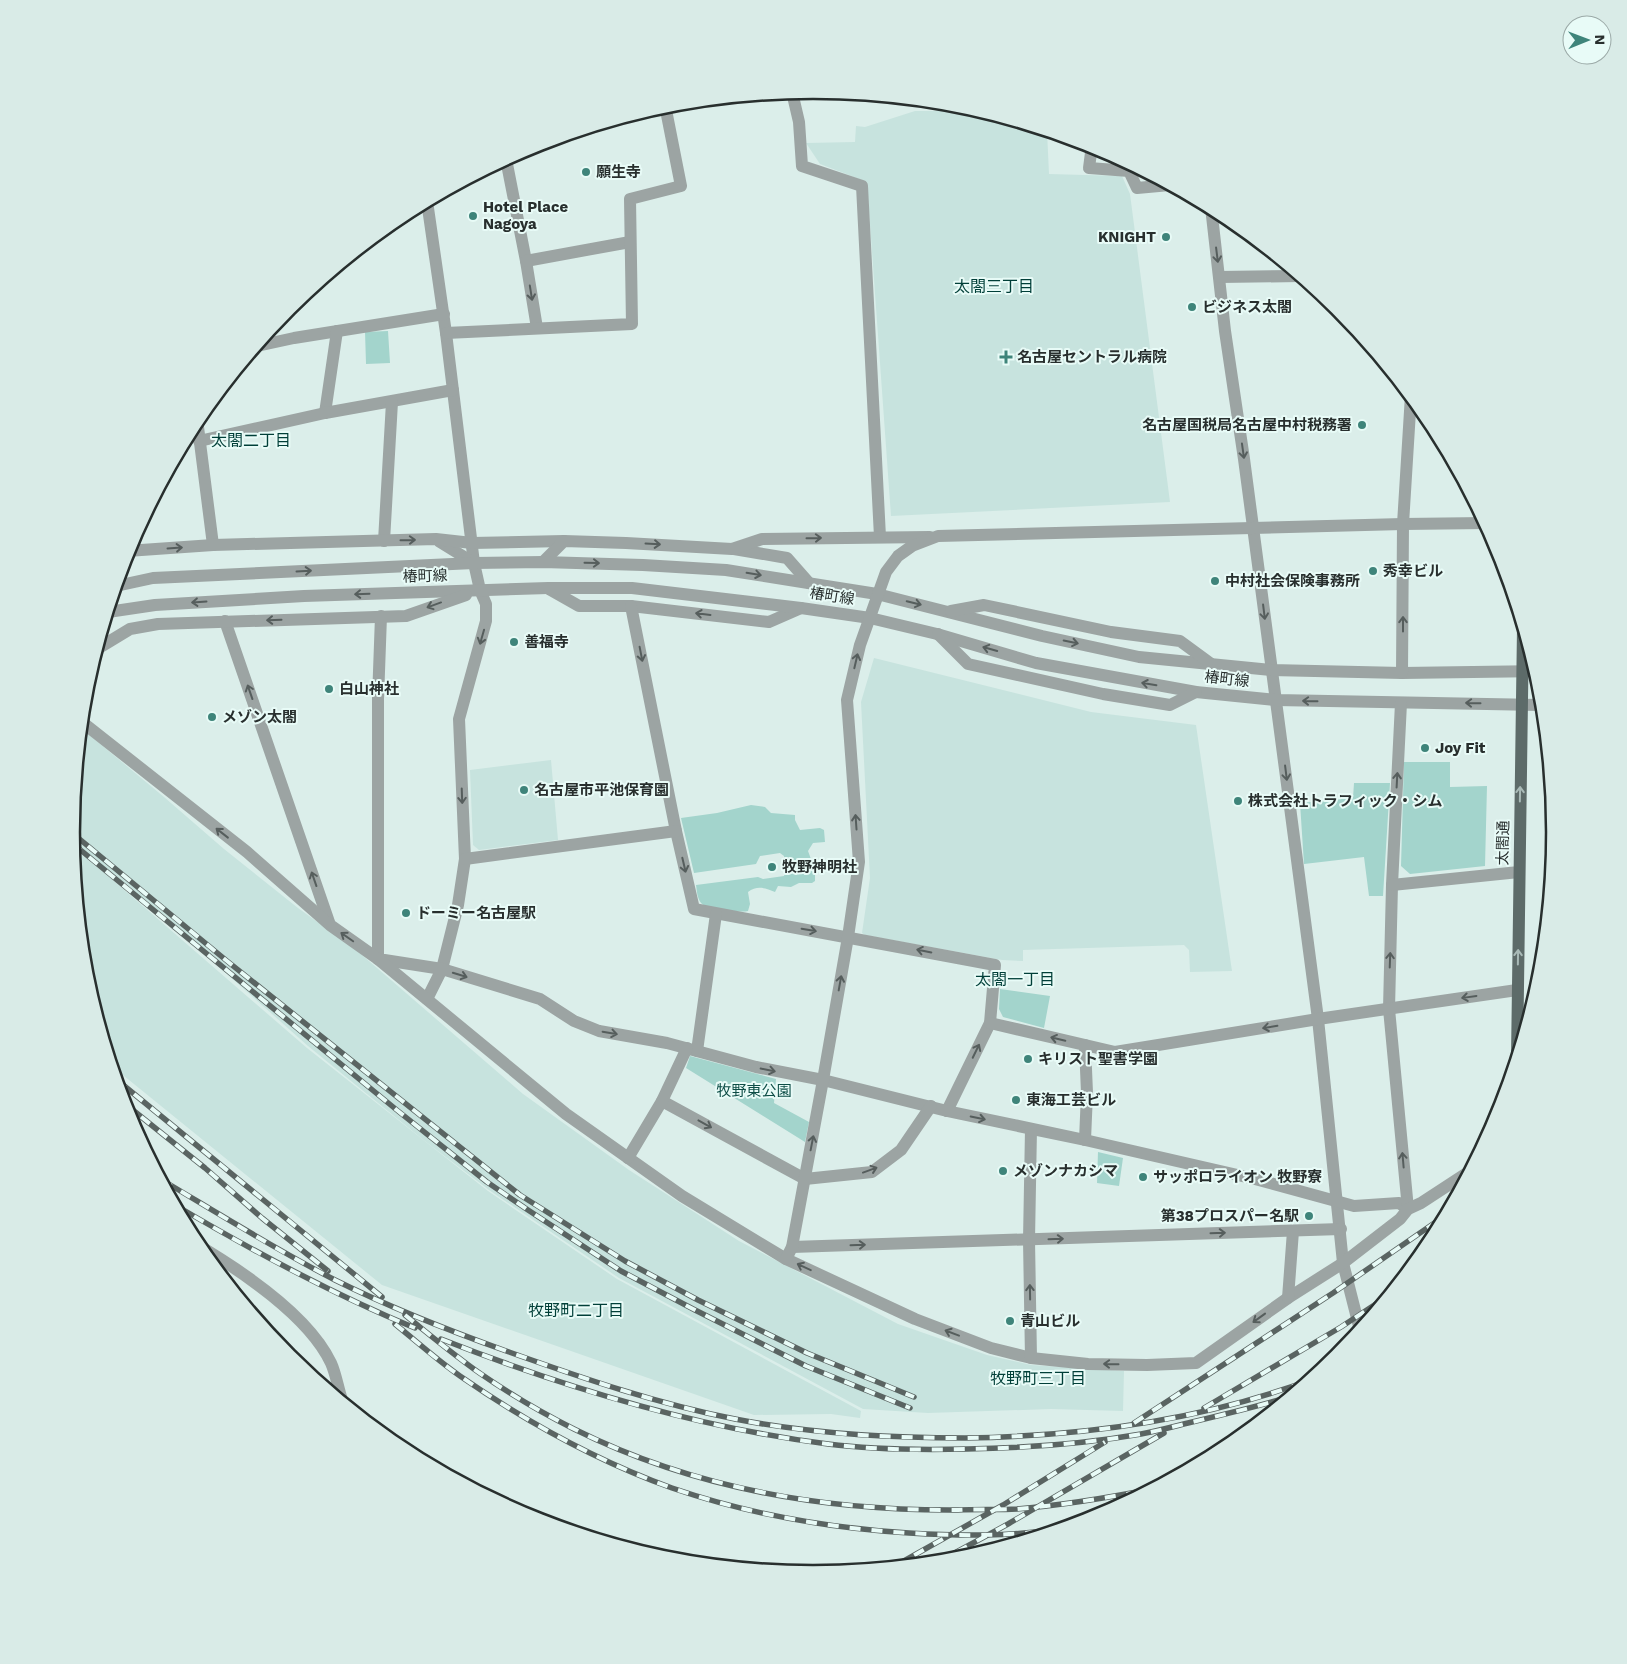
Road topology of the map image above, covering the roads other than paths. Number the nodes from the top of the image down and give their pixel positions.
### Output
1 (793, 99) edge
2 (667, 114) edge
3 (1091, 153) edge
4 (507, 166) edge
5 (1160, 186) edge
6 (428, 209) edge
7 (1212, 217) edge
8 (630, 242) junction
9 (526, 261) junction
10 (1291, 276) edge
11 (1220, 277) junction
12 (444, 314) junction
13 (537, 328) junction
14 (337, 331) junction
15 (446, 333) junction
16 (266, 344) edge
17 (453, 390) junction
18 (392, 402) junction
19 (1410, 406) edge
20 (325, 413) junction
21 (198, 433) edge
22 (199, 441) junction
23 (1478, 523) edge
24 (1403, 524) junction
25 (1253, 528) junction
26 (938, 536) junction
27 (880, 537) junction
28 (436, 540) junction
29 (384, 541) junction
30 (564, 542) junction
31 (472, 543) junction
32 (213, 545) junction
33 (732, 549) junction
34 (136, 550) edge
35 (543, 562) junction
36 (474, 563) junction
37 (809, 583) junction
38 (123, 584) edge
39 (548, 588) junction
40 (480, 590) junction
41 (877, 594) junction
42 (631, 606) junction
43 (801, 608) junction
44 (114, 611) edge
45 (946, 612) junction
46 (381, 616) junction
47 (870, 618) junction
48 (225, 622) junction
49 (937, 634) junction
50 (104, 645) edge
51 (1523, 647) edge
52 (1211, 664) junction
53 (1272, 670) junction
54 (1522, 671) junction
55 (1529, 671) edge
56 (1402, 673) junction
57 (1196, 692) junction
58 (1276, 700) junction
59 (1401, 702) junction
60 (1522, 704) junction
61 (1536, 704) edge
62 (88, 726) edge
63 (676, 832) junction
64 (465, 859) junction
65 (1519, 872) junction
66 (1392, 885) junction
67 (716, 914) junction
68 (330, 925) junction
69 (848, 937) junction
70 (378, 958) junction
71 (442, 969) junction
72 (1518, 990) junction
73 (427, 999) junction
74 (1389, 1009) junction
75 (1318, 1019) junction
76 (990, 1023) junction
77 (1517, 1037) edge
78 (1086, 1045) junction
79 (692, 1049) junction
80 (824, 1080) junction
81 (662, 1101) junction
82 (932, 1106) junction
83 (947, 1111) junction
84 (1031, 1129) junction
85 (1085, 1140) junction
86 (628, 1158) junction
87 (1460, 1178) edge
88 (805, 1179) junction
89 (1337, 1202) junction
90 (1408, 1209) junction
91 (1341, 1229) junction
92 (1294, 1231) junction
93 (1029, 1240) junction
94 (789, 1253) junction
95 (215, 1255) edge
96 (1343, 1263) junction
97 (1288, 1298) junction
98 (1358, 1323) edge
99 (1031, 1358) junction
100 (339, 1391) edge

1 - 27 street
2 - 8 street
3 - 5 street
4 - 9 street
6 - 12 street
7 -> 11 street
8 - 9 street
8 - 13 street
9 -> 13 street
10 - 11 street
11 -> 25 street
12 - 14 street
12 - 15 street
13 - 15 street
14 - 16 street
14 - 20 street
15 - 17 street
17 - 18 street
17 - 31 street
18 - 20 street
18 - 29 street
19 - 24 street
20 - 22 street
21 - 22 street
22 - 32 street
23 - 24 street
24 - 25 street
56 -> 24 street
25 - 26 street
25 -> 53 street
26 - 27 street
26 - 41 street
33 -> 27 street
29 -> 28 street
28 - 31 street
28 - 36 street
29 - 32 street
30 - 31 street
30 -> 33 street
30 - 35 street
31 - 36 street
34 -> 32 street
33 - 37 street
35 - 36 street, 椿町線
35 -> 37 street, 椿町線
38 -> 36 street, 椿町線
36 - 40 street
37 - 41 street, 椿町線
39 - 40 street, 椿町線
39 - 42 street
39 - 43 street, 椿町線
40 -> 44 street, 椿町線
40 -> 46 street
40 -> 64 street
41 -> 45 street, 椿町線
41 - 47 street
43 -> 42 street
42 -> 63 street
43 - 47 street, 椿町線
45 -> 52 street, 椿町線
45 - 52 street
46 -> 48 street
46 - 70 street
47 - 49 street, 椿町線
69 -> 47 street
48 - 50 street
68 -> 48 street
57 -> 49 street, 椿町線
49 - 57 street
51 - 54 main road, 太閤通
52 - 53 street, 椿町線
53 - 56 street, 椿町線
53 - 58 street
54 - 55 street, 椿町線
54 - 56 street, 椿町線
54 - 60 main road, 太閤通
57 - 58 street, 椿町線
59 -> 58 street, 椿町線
58 -> 75 street
60 -> 59 street, 椿町線
66 -> 59 street
60 - 61 street, 椿町線
65 -> 60 main road, 太閤通
68 -> 62 street
63 - 64 street
63 -> 67 street
64 - 71 street
65 - 66 street
72 -> 65 main road, 太閤通
74 -> 66 street
67 -> 69 street
67 - 79 street
70 -> 68 street
76 -> 69 street
80 -> 69 street
70 - 71 street
70 - 73 street
71 - 73 street
71 -> 79 street
72 -> 74 street
72 - 77 main road, 太閤通
73 - 86 street
74 - 75 street
90 -> 74 street
75 -> 78 street
75 - 89 street
78 -> 76 street
83 -> 76 street
78 - 85 street
79 -> 80 street
79 - 81 street
80 - 82 street
88 -> 80 street
81 - 86 street
81 -> 88 street
82 - 83 street
88 -> 82 street
83 -> 84 street
84 - 85 street
84 - 93 street
85 - 89 street
86 - 94 street
87 - 90 street
88 - 94 street
89 - 90 street
89 - 91 street
90 - 96 street
91 - 92 street
91 - 96 street
93 -> 92 street
92 - 97 street
94 -> 93 street
99 -> 93 street
99 -> 94 street
95 - 100 street
96 - 97 street
96 - 98 street
97 -> 99 street

